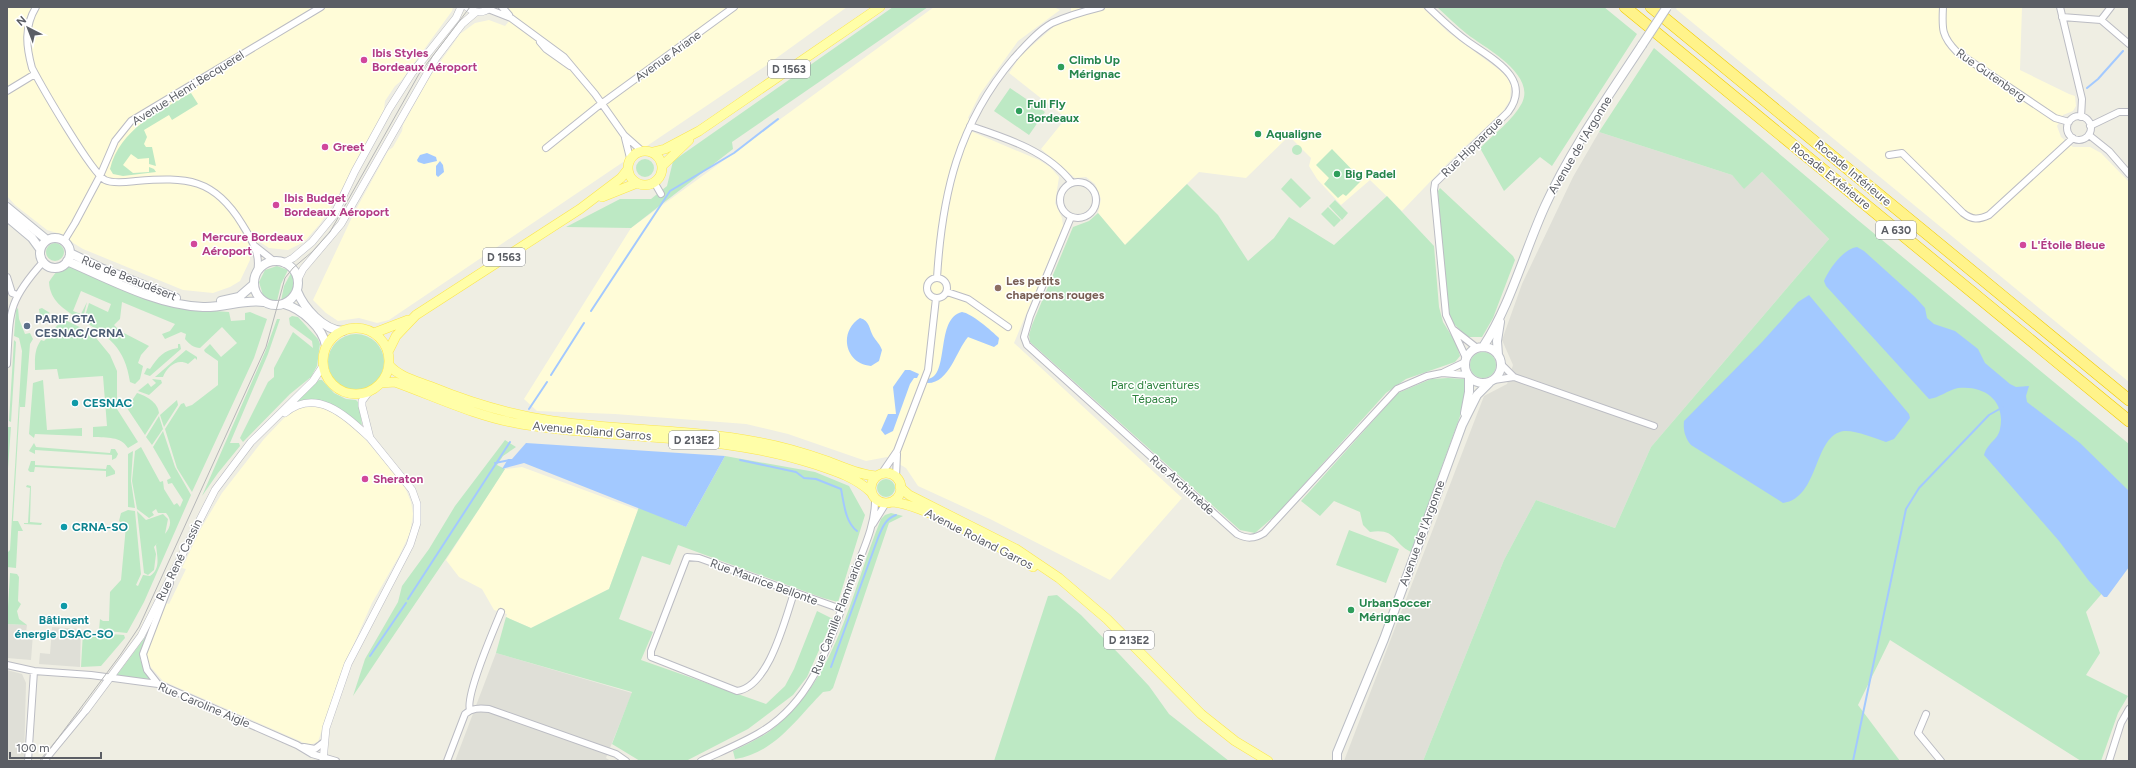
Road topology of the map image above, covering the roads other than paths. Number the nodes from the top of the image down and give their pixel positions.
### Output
1 (36, 7) edge
2 (321, 7) edge
3 (462, 7) edge
4 (467, 7) edge
5 (502, 7) edge
6 (734, 7) edge
7 (880, 7) edge
8 (1101, 7) edge
9 (1428, 7) edge
10 (1625, 7) edge
11 (1651, 7) edge
12 (1667, 7) edge
13 (1943, 7) edge
14 (2060, 7) edge
15 (2111, 7) edge
16 (490, 8) edge
17 (476, 12) junction
18 (2062, 17) junction
19 (511, 18) junction
20 (2102, 20) junction
21 (2129, 44) edge
22 (35, 74) junction
23 (7, 91) edge
24 (602, 104) junction
25 (2129, 112) edge
26 (2081, 117) junction
27 (2069, 122) junction
28 (970, 126) junction
29 (2090, 126) junction
30 (699, 131) junction
31 (624, 135) junction
32 (2089, 135) junction
33 (2073, 138) junction
34 (546, 148) dead end
35 (642, 151) junction
36 (653, 152) junction
37 (1889, 155) dead end
38 (630, 158) junction
39 (662, 166) junction
40 (628, 169) junction
41 (2129, 174) edge
42 (100, 176) junction
43 (654, 182) junction
44 (637, 183) junction
45 (1072, 183) junction
46 (661, 194) dead end
47 (7, 207) edge
48 (580, 209) junction
49 (7, 216) edge
50 (1071, 217) junction
51 (47, 240) junction
52 (64, 241) junction
53 (255, 246) junction
54 (40, 249) junction
55 (68, 257) junction
56 (43, 262) junction
57 (275, 262) junction
58 (284, 263) junction
59 (258, 272) junction
60 (7, 277) edge
61 (937, 278) junction
62 (298, 279) junction
63 (254, 284) junction
64 (297, 291) junction
65 (947, 292) junction
66 (17, 295) junction
67 (936, 298) junction
68 (264, 302) junction
69 (284, 304) junction
70 (416, 315) junction
71 (1501, 317) junction
72 (1008, 327) dead end
73 (1451, 328) junction
74 (343, 331) junction
75 (374, 333) junction
76 (326, 346) junction
77 (1480, 347) junction
78 (388, 352) junction
79 (1498, 355) junction
80 (1465, 360) junction
81 (7, 364) edge
82 (1502, 364) junction
83 (389, 365) junction
84 (323, 366) junction
85 (1442, 373) junction
86 (1468, 377) junction
87 (1514, 377) junction
88 (1492, 382) junction
89 (381, 383) junction
90 (368, 392) junction
91 (2129, 400) edge
92 (453, 403) junction
93 (513, 414) junction
94 (2129, 421) edge
95 (1462, 425) junction
96 (1654, 426) dead end
97 (370, 438) junction
98 (898, 451) junction
99 (235, 463) junction
100 (879, 475) junction
101 (896, 477) junction
102 (900, 487) junction
103 (873, 495) junction
104 (888, 502) junction
105 (870, 529) junction
106 (175, 569) junction
107 (1064, 584) junction
108 (794, 593) junction
109 (841, 609) junction
110 (501, 612) dead end
111 (7, 665) edge
112 (34, 671) junction
113 (111, 677) junction
114 (158, 684) junction
115 (1190, 700) junction
116 (2129, 709) edge
117 (86, 710) junction
118 (470, 710) junction
119 (1201, 714) junction
120 (1926, 714) dead end
121 (324, 742) junction
122 (299, 746) junction
123 (1337, 757) edge
124 (324, 759) edge
125 (28, 761) edge
126 (44, 761) edge
127 (50, 761) edge
128 (336, 761) edge
129 (447, 761) edge
130 (626, 761) edge
131 (702, 761) edge
132 (1259, 761) edge
133 (1268, 761) edge
134 (1276, 761) edge
135 (1329, 761) edge
136 (1941, 761) edge
137 (2109, 761) edge

1 - 22 street
2 - 42 street, Avenue Henri Becquerel
3 - 58 street
4 - 17 street
5 - 19 street
6 - 24 street, Avenue Ariane
7 - 30 main road, D 1563
8 - 28 street
9 - 73 street, Rue Hipparque
10 - 94 highway, Rocade Extérieure / A 630
11 - 91 highway, Rocade Intérieure / A 630
12 - 71 main road, Avenue de l'Argonne, bridge
13 - 27 street, Rue Gutenberg
14 - 18 street
15 - 20 street
16 - 17 street
16 - 19 street
17 - 62 street
18 - 20 street
18 - 26 street
19 - 24 street
20 - 21 street
22 - 23 street
22 - 42 street
24 - 31 street
24 - 34 street, Avenue Ariane
25 - 29 street
26 - 27 street
26 - 29 street
27 - 33 street
28 - 45 street
28 - 61 street
29 - 32 street
30 - 36 main road, D 1563
30 - 39 main road, D 1563
31 - 35 street
31 - 38 street
32 - 33 street
32 - 41 street
33 - 37 street
35 - 36 main road
35 - 38 main road
36 - 39 main road
38 - 40 main road
39 - 43 main road
40 - 44 main road
40 - 48 main road, D 1563
42 - 52 street, Avenue Henri Becquerel
42 - 53 street
43 - 44 main road
43 - 46 street
44 - 48 main road, D 1563
45 - 50 street
45 - 50 street
47 - 51 main road
48 - 70 main road, D 1563
49 - 54 main road
50 - 85 street, Rue Archimède
51 - 52 main road
51 - 54 main road
52 - 55 main road, Rue de Beaudésert
53 - 57 street
53 - 59 street
54 - 56 main road
55 - 56 main road, Rue de Beaudésert
55 - 63 main road, Rue de Beaudésert
55 - 68 main road, Rue de Beaudésert
56 - 66 street
57 - 58 main road
57 - 59 main road
58 - 62 main road
59 - 63 main road
60 - 66 street
61 - 65 street
61 - 67 street
62 - 64 main road
63 - 68 main road
64 - 69 main road
64 - 74 main road
65 - 67 street
65 - 72 street
66 - 81 street
67 - 98 street
68 - 69 main road
69 - 76 main road
70 - 75 main road, D 1563
70 - 78 main road, D 1563
71 - 77 main road, Avenue de l'Argonne
71 - 79 main road, Avenue de l'Argonne
73 - 77 street
73 - 80 street, Rue Hipparque
74 - 75 main road
74 - 76 main road
75 - 78 main road
76 - 84 main road
77 - 79 main road
77 - 80 main road
78 - 83 main road
79 - 82 main road
80 - 85 street, Rue Archimède
80 - 86 main road
82 - 87 street
82 - 88 main road
83 - 89 main road
83 - 93 main road, Avenue Roland Garros / D 213E2
84 - 90 main road
84 - 99 street, Rue René Cassin
85 - 86 street, Rue Archimède
86 - 88 main road
86 - 95 main road, Avenue de l'Argonne
87 - 88 street
87 - 96 street
88 - 95 main road, Avenue de l'Argonne
89 - 90 main road
89 - 92 main road, Avenue Roland Garros / D 213E2
90 - 97 street
92 - 93 street
92 - 103 main road, Avenue Roland Garros / D 213E2
93 - 100 main road, Avenue Roland Garros / D 213E2
95 - 123 main road, Avenue de l'Argonne
97 - 99 street
97 - 121 street
98 - 100 street
98 - 101 street
99 - 106 street, Rue René Cassin
100 - 101 main road
100 - 103 main road
101 - 102 main road
102 - 104 main road
102 - 107 main road, Avenue Roland Garros / D 213E2
103 - 104 main road
103 - 105 street, Rue Camille Flammarion
104 - 105 street, Rue Camille Flammarion
104 - 107 main road, Avenue Roland Garros / D 213E2
105 - 109 street, Rue Camille Flammarion
106 - 113 street, Rue René Cassin
106 - 114 street
107 - 115 main road, Avenue Roland Garros / D 213E2
108 - 108 street, Rue Maurice Bellonte
108 - 109 street, Rue Maurice Bellonte
109 - 131 street, Rue Camille Flammarion
110 - 118 street
111 - 112 street, Rue Caroline Aigle
112 - 113 street, Rue Caroline Aigle
112 - 125 street
113 - 114 street, Rue Caroline Aigle
113 - 117 street, Rue René Cassin
114 - 122 street, Rue Caroline Aigle
115 - 119 main road, Avenue Roland Garros / D 213E2
115 - 134 main road, Avenue Roland Garros / D 213E2
116 - 137 street
117 - 126 street, Rue René Cassin
117 - 127 street
118 - 129 street
118 - 130 street
119 - 132 main road
119 - 133 main road, Avenue Roland Garros / D 213E2
120 - 136 street
121 - 122 street
121 - 124 street
122 - 124 street, Rue Caroline Aigle
123 - 135 main road, Avenue de l'Argonne
124 - 128 street, Rue Caroline Aigle

